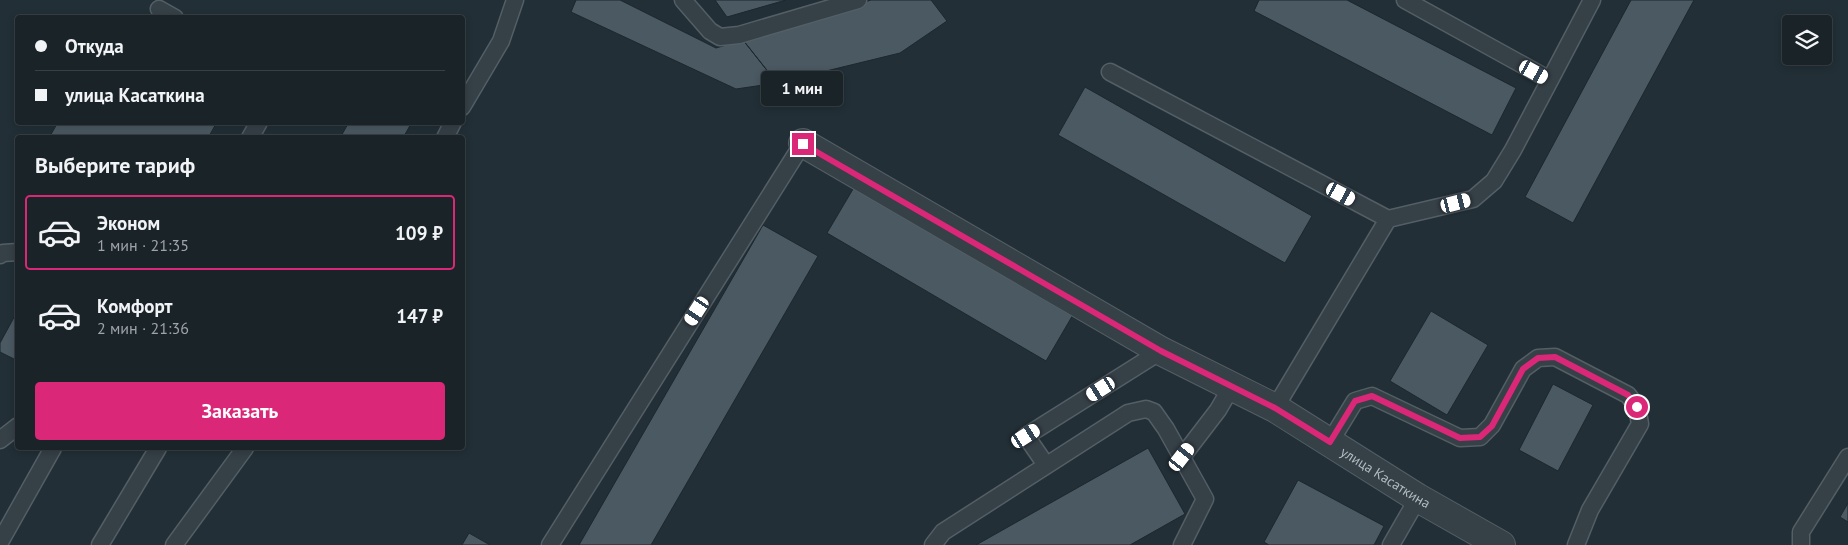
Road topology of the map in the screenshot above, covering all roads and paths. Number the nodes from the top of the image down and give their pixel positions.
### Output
1 (683, 0) edge
2 (858, 0) edge
3 (1405, 0) edge
4 (1592, 0) edge
5 (516, 1) edge
6 (159, 9) dead end
7 (170, 15) edge
8 (1110, 72) dead end
9 (1550, 80) junction
10 (465, 98) edge
11 (803, 144) joint
12 (1388, 219) junction
13 (15, 252) edge
14 (0, 255) edge
15 (1161, 351) junction
16 (1232, 386) junction
17 (1275, 408) junction
18 (15, 428) edge
19 (0, 440) edge
20 (1330, 442) junction
21 (52, 450) edge
22 (157, 450) edge
23 (244, 450) edge
24 (1182, 457) junction
25 (1848, 457) edge
26 (1046, 465) junction
27 (1418, 498) junction
28 (0, 542) edge
29 (100, 545) edge
30 (174, 545) edge
31 (550, 545) edge
32 (933, 545) edge
33 (1182, 545) edge
34 (1390, 545) edge
35 (1501, 545) edge
36 (1576, 545) edge
37 (1801, 545) edge

1 - 2 lane
3 - 9 lane
4 - 9 lane
5 - 10 lane
6 - 7 lane
8 - 12 lane
9 - 12 lane
11 - 15 street, улица Касаткина
11 - 31 lane
12 - 17 lane
13 - 14 lane
15 - 16 street, улица Касаткина
15 - 26 lane
16 - 17 street, улица Касаткина
16 - 24 lane
17 - 20 street, улица Касаткина
18 - 19 lane
20 - 27 street, улица Касаткина
20 - 36 lane
21 - 28 lane
22 - 29 lane
23 - 30 lane
24 - 26 lane
24 - 33 lane
25 - 37 lane
26 - 32 lane
27 - 34 lane
27 - 35 street, улица Касаткина

